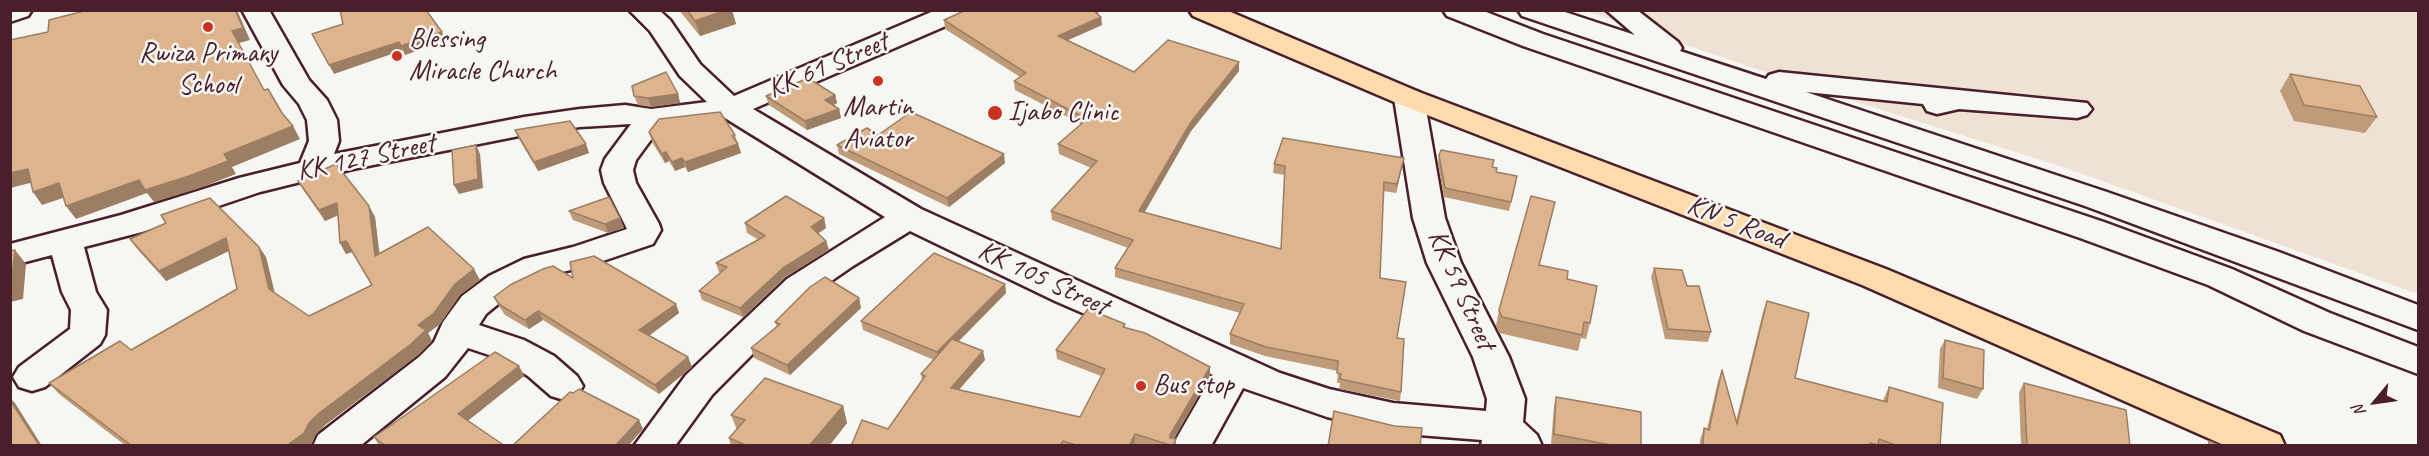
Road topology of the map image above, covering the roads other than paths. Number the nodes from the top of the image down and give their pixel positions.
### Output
1 (19, 10) edge
2 (255, 10) edge
3 (642, 10) edge
4 (960, 10) edge
5 (1202, 10) edge
6 (1456, 10) edge
7 (1586, 10) edge
8 (1619, 10) edge
9 (10, 14) edge
10 (1540, 23) edge
11 (1691, 65) junction
12 (1723, 76) junction
13 (1409, 98) junction
14 (1959, 100) junction
15 (730, 108) junction
16 (2077, 109) dead end
17 (1755, 116) junction
18 (651, 118) junction
19 (1900, 149) junction
20 (314, 167) junction
21 (909, 217) junction
22 (65, 240) junction
23 (10, 255) edge
24 (2418, 318) edge
25 (456, 331) junction
26 (2418, 362) edge
27 (1235, 369) junction
28 (32, 377) dead end
29 (564, 386) dead end
30 (1510, 439) edge
31 (332, 446) edge
32 (653, 446) edge
33 (1191, 446) edge
34 (2266, 446) edge

1 - 9 street
2 - 20 street
3 - 15 street, KK 105 Street
4 - 15 street, KK 61 Street
5 - 13 main road, KN 5 Road
6 - 10 street
7 - 10 street
8 - 11 street
10 - 11 street
10 - 17 street
11 - 12 street
11 - 17 street
12 - 14 street
12 - 19 street
13 - 30 street, KK 59 Street
13 - 34 main road, KN 5 Road
14 - 16 street
14 - 19 street
15 - 18 street, KK 127 Street
15 - 21 street, KK 105 Street
17 - 19 street
18 - 20 street, KK 127 Street
18 - 25 street
19 - 24 street
19 - 26 street
20 - 22 street, KK 127 Street
21 - 27 street, KK 105 Street
21 - 32 street
22 - 23 street, KK 127 Street
22 - 28 street
25 - 29 street
25 - 31 street
27 - 30 street, KK 105 Street
27 - 33 street

